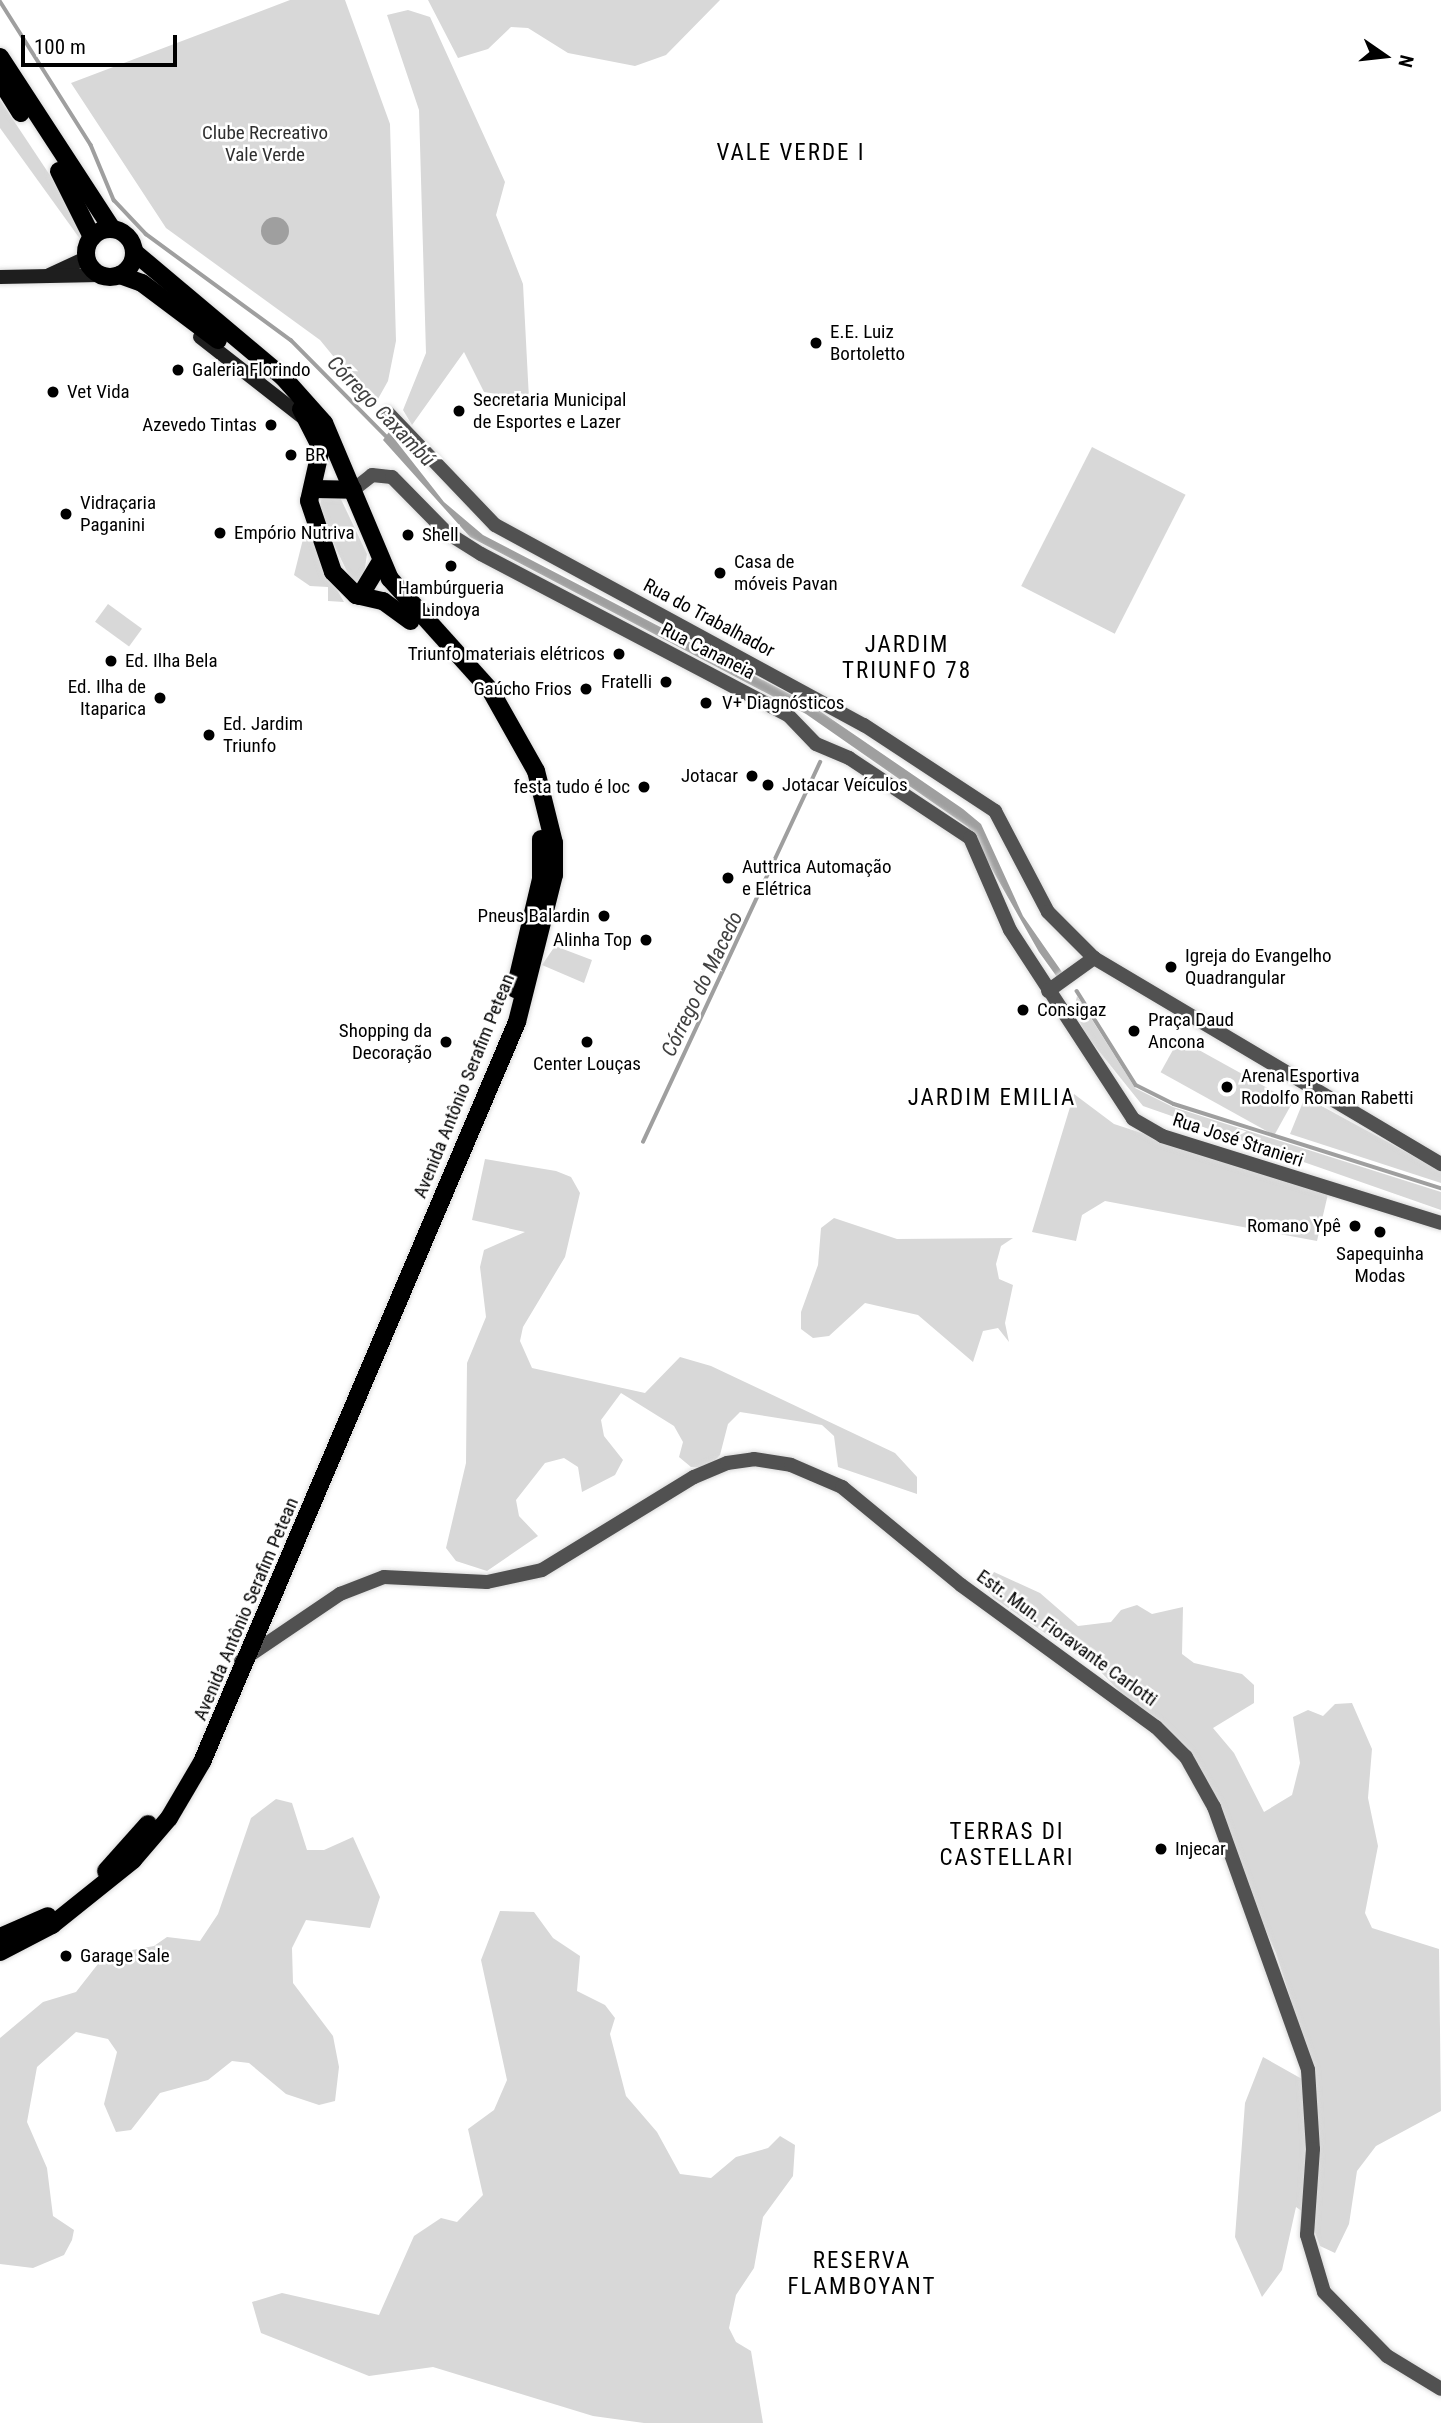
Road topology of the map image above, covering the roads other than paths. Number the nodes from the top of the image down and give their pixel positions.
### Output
1 (0, 57) edge
2 (0, 80) edge
3 (112, 229) junction
4 (92, 237) junction
5 (134, 252) junction
6 (86, 258) junction
7 (111, 276) junction
8 (0, 277) edge
9 (43, 277) junction
10 (388, 413) dead end
11 (314, 489) junction
12 (353, 490) junction
13 (380, 563) junction
14 (360, 596) junction
15 (1094, 958) junction
16 (1048, 991) junction
17 (1441, 1164) edge
18 (1441, 1223) edge
19 (261, 1630) junction
20 (284, 1636) junction
21 (243, 1660) junction
22 (0, 1937) edge
23 (0, 1952) edge
24 (1441, 2389) edge

1 - 3 main road
2 - 4 main road
3 - 4 main road
3 - 5 main road
4 - 6 main road
5 - 7 main road
5 - 12 main road, Avenida Antônio Serafim Petean
6 - 7 main road
6 - 9 main road
7 - 9 main road
7 - 11 main road
8 - 9 main road
10 - 15 street, Rua do Trabalhador
11 - 12 main road
11 - 14 main road
12 - 13 main road, Avenida Antônio Serafim Petean
12 - 16 street, Rua Cananeia
13 - 14 main road
13 - 19 main road, Avenida Antônio Serafim Petean
14 - 21 main road, Avenida Antônio Serafim Petean
15 - 16 street
15 - 17 street, Rua do Trabalhador
16 - 18 street, Rua José Stranieri
19 - 20 street
19 - 21 main road, Avenida Antônio Serafim Petean
20 - 21 street, Estr. Mun. Fioravante Carlotti
20 - 24 street, Estr. Mun. Fioravante Carlotti
21 - 22 main road, Avenida Antônio Serafim Petean
21 - 23 main road, Avenida Antônio Serafim Petean

